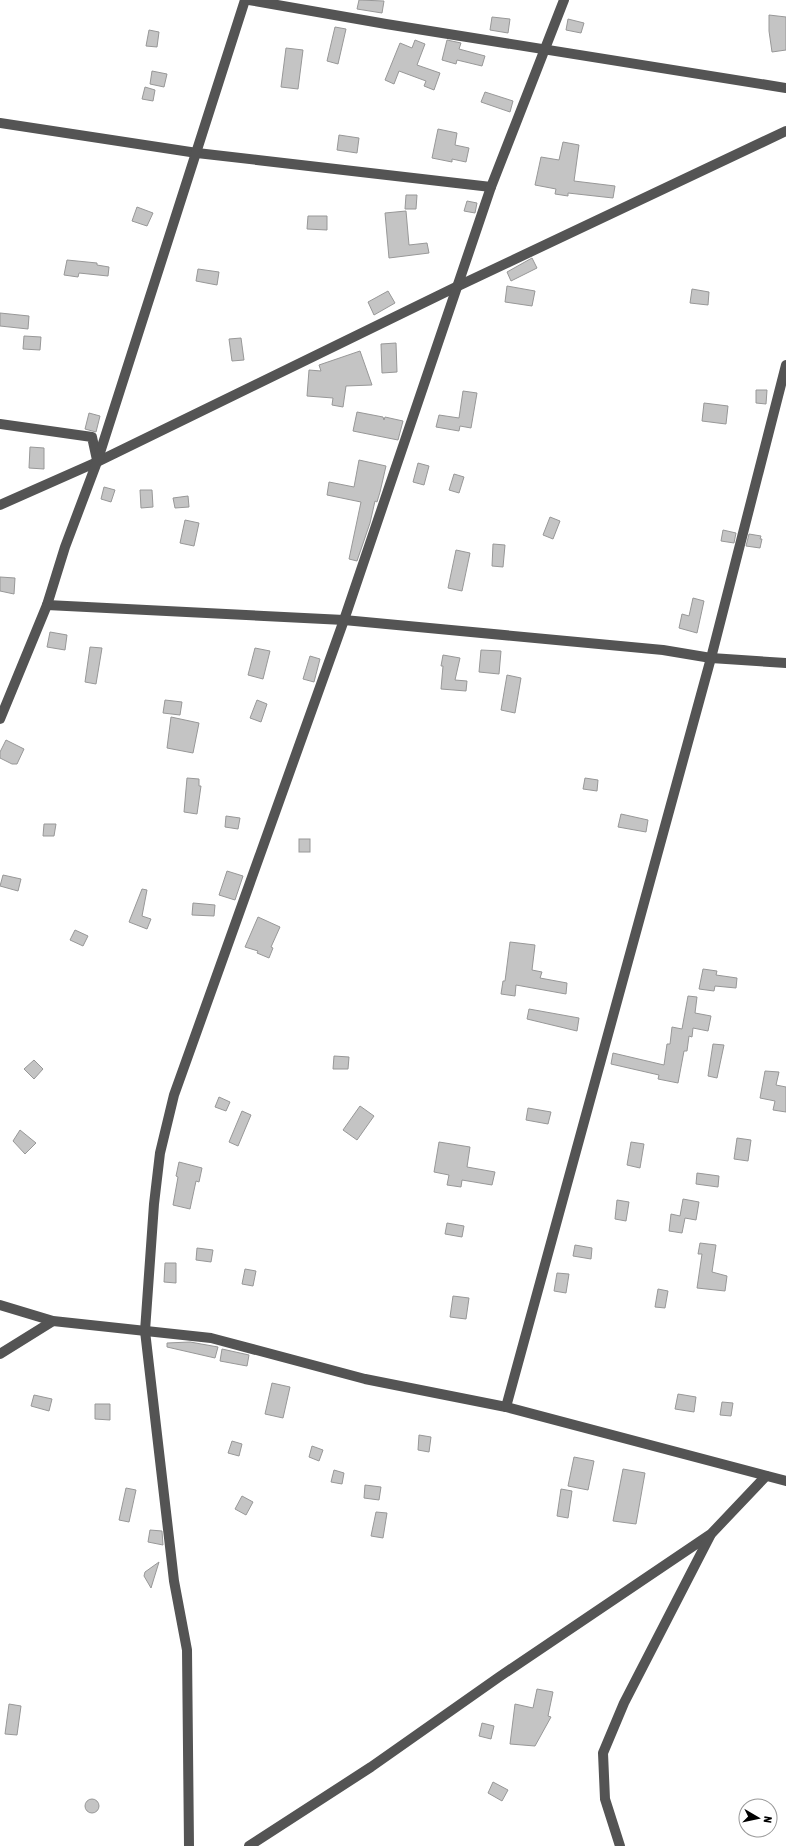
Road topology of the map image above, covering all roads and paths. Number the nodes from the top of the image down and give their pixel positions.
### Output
1 (245, 0) edge
2 (249, 0) edge
3 (564, 0) edge
4 (545, 50) junction
5 (786, 88) edge
6 (0, 123) edge
7 (786, 131) edge
8 (197, 153) junction
9 (491, 187) junction
10 (456, 288) junction
11 (786, 365) edge
12 (0, 424) edge
13 (97, 462) junction
14 (0, 505) edge
15 (47, 605) junction
16 (344, 620) junction
17 (711, 658) junction
18 (786, 663) edge
19 (0, 719) edge
20 (0, 1305) edge
21 (52, 1321) junction
22 (145, 1332) junction
23 (0, 1354) edge
24 (506, 1407) junction
25 (766, 1476) junction
26 (786, 1481) edge
27 (711, 1534) junction
28 (189, 1846) edge
29 (249, 1846) edge
30 (620, 1846) edge

1 - 8 street
2 - 4 street
3 - 4 street
4 - 5 street
4 - 9 street
6 - 8 street
7 - 10 street
8 - 9 street
8 - 13 street
9 - 10 street
10 - 13 street
10 - 16 street
11 - 17 street
12 - 13 street
13 - 14 street
13 - 15 street
15 - 16 street
15 - 19 street
16 - 17 street
16 - 22 street
17 - 18 street
17 - 24 street
20 - 21 street
21 - 22 street
21 - 23 street
22 - 24 street
22 - 28 street
24 - 25 street
25 - 26 street
25 - 27 street
27 - 29 street
27 - 30 street

